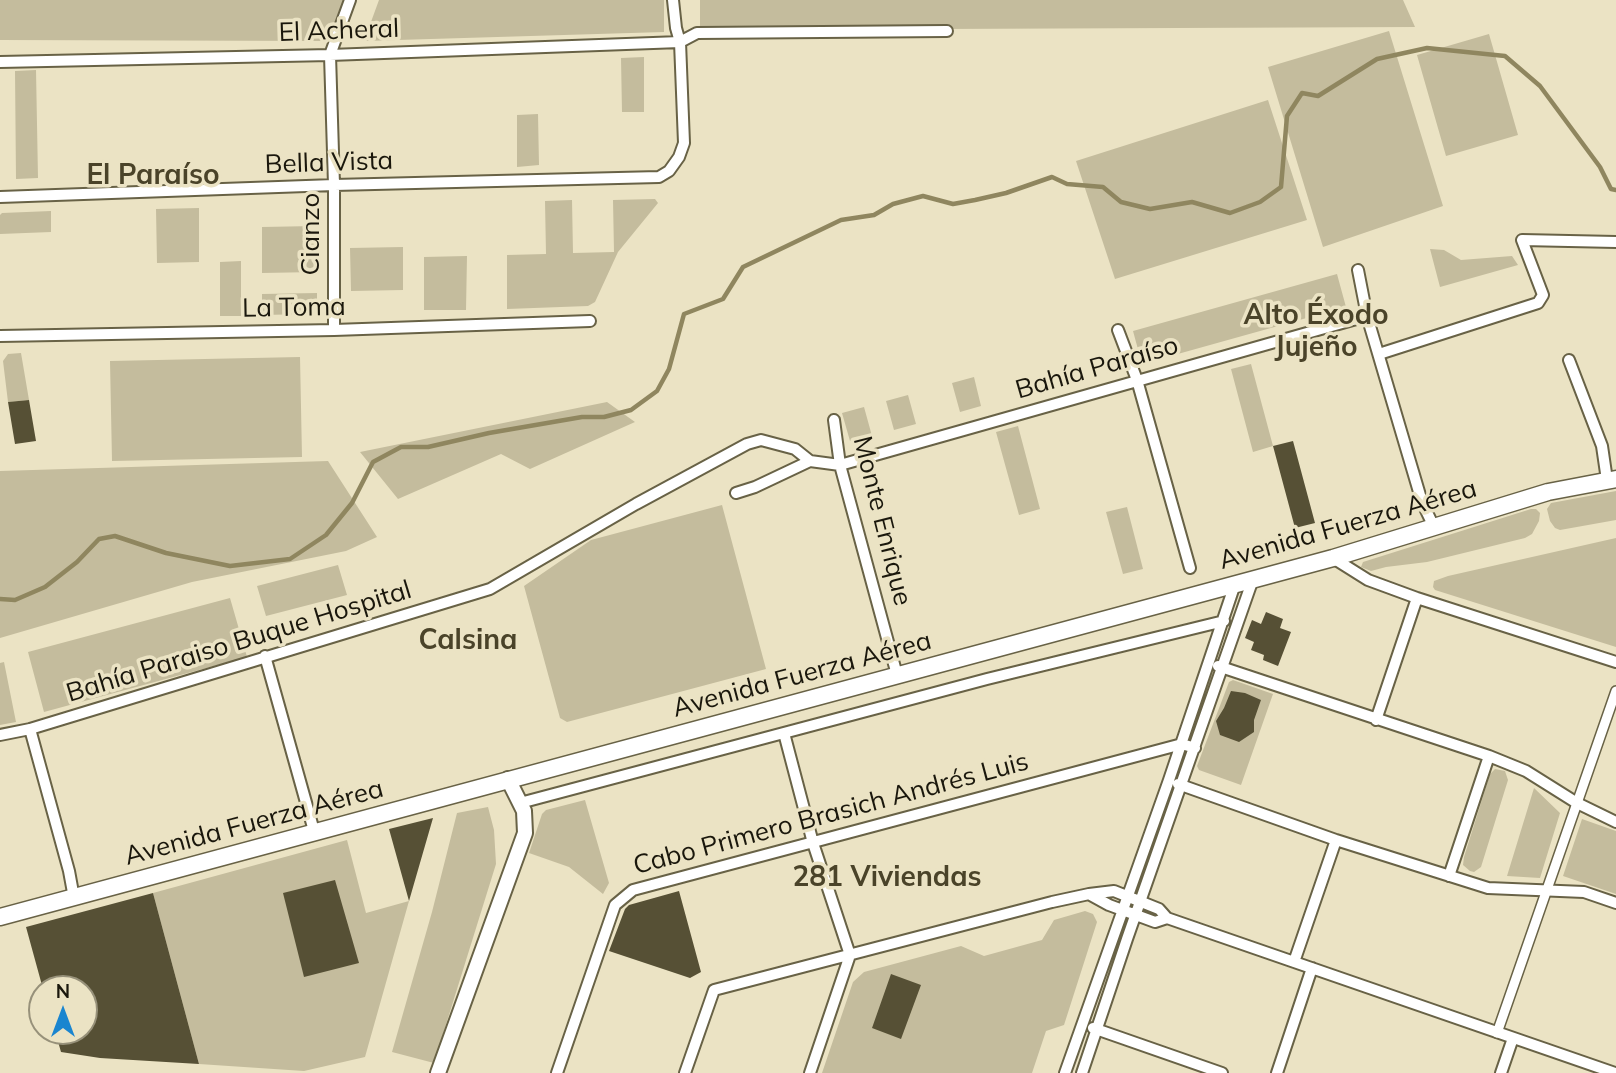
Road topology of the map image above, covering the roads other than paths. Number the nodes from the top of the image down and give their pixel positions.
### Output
1 (350, 0) edge
2 (673, 0) edge
3 (947, 31) dead end
4 (680, 42) junction
5 (330, 55) junction
6 (0, 62) edge
7 (334, 185) junction
8 (0, 197) edge
9 (1616, 242) edge
10 (1358, 270) dead end
11 (1367, 316) junction
12 (590, 321) dead end
13 (334, 330) junction
14 (1118, 330) dead end
15 (0, 336) edge
16 (1379, 354) junction
17 (1569, 360) dead end
18 (1137, 380) junction
19 (834, 420) dead end
20 (810, 461) junction
21 (840, 466) junction
22 (1611, 480) edge
23 (736, 493) dead end
24 (1434, 527) junction
25 (1333, 558) junction
26 (1190, 568) dead end
27 (1253, 579) junction
28 (1235, 584) junction
29 (1417, 598) junction
30 (1224, 621) junction
31 (265, 656) junction
32 (1616, 662) edge
33 (1209, 663) junction
34 (1223, 668) junction
35 (897, 675) junction
36 (1616, 691) edge
37 (1376, 720) junction
38 (30, 729) junction
39 (785, 733) junction
40 (0, 735) edge
41 (1182, 744) junction
42 (1195, 748) junction
43 (1489, 756) junction
44 (508, 779) junction
45 (1169, 780) junction
46 (1182, 785) junction
47 (520, 803) junction
48 (1577, 803) junction
49 (1616, 822) edge
50 (314, 831) junction
51 (1336, 840) junction
52 (813, 844) junction
53 (1449, 876) junction
54 (1545, 892) junction
55 (1089, 894) junction
56 (1127, 897) junction
57 (74, 898) junction
58 (1140, 902) junction
59 (1616, 903) edge
60 (1122, 910) junction
61 (1136, 915) junction
62 (0, 917) edge
63 (1167, 918) junction
64 (850, 956) junction
65 (1294, 962) junction
66 (1312, 968) junction
67 (1082, 1024) junction
68 (1097, 1029) junction
69 (1497, 1033) junction
70 (1513, 1038) junction
71 (438, 1073) edge
72 (557, 1073) edge
73 (685, 1073) edge
74 (810, 1073) edge
75 (1065, 1073) edge
76 (1082, 1073) edge
77 (1222, 1073) edge
78 (1277, 1073) edge
79 (1501, 1073) edge
80 (1615, 1073) edge

1 - 5 street
2 - 4 street
3 - 4 street, El Acheral
4 - 5 street, El Acheral
4 - 7 street, Bella Vista
5 - 6 street, El Acheral
5 - 7 street, Cianzo
7 - 8 street, Bella Vista
7 - 13 street, Cianzo
9 - 16 street
10 - 11 street
11 - 16 street
11 - 18 street, Bahía Paraíso
12 - 13 street, La Toma
13 - 15 street, La Toma
14 - 18 street
16 - 24 street
17 - 22 street
18 - 21 street, Bahía Paraíso
18 - 26 street
19 - 21 street, Monte Enrique
20 - 21 street, Bahía Paraiso Buque Hospital
20 - 23 street
20 - 31 street, Bahía Paraiso Buque Hospital
21 - 35 street, Monte Enrique
22 - 24 main road, Avenida Fuerza Aérea
24 - 25 main road, Avenida Fuerza Aérea
25 - 27 main road, Avenida Fuerza Aérea
25 - 29 street
27 - 28 main road, Avenida Fuerza Aérea
27 - 34 street
28 - 30 street
28 - 35 main road, Avenida Fuerza Aérea
29 - 32 street
29 - 37 street
30 - 33 street
30 - 39 street
31 - 38 street, Bahía Paraiso Buque Hospital
31 - 50 street
33 - 34 street
33 - 41 street
34 - 37 street
34 - 42 street
35 - 44 main road, Avenida Fuerza Aérea
36 - 48 street
37 - 43 street
38 - 40 street, Bahía Paraiso Buque Hospital
38 - 57 street
39 - 47 street
39 - 52 street
41 - 42 street
41 - 45 street
41 - 52 street, Cabo Primero Brasich Andrés Luis
42 - 46 street
43 - 48 street
43 - 53 street
44 - 47 street
44 - 50 main road, Avenida Fuerza Aérea
45 - 46 street
45 - 56 street
46 - 51 street
46 - 58 street
47 - 71 street
48 - 49 street
48 - 54 street
50 - 57 main road, Avenida Fuerza Aérea
51 - 53 street
51 - 65 street
52 - 64 street
52 - 72 street, Cabo Primero Brasich Andrés Luis
53 - 54 street
54 - 59 street
54 - 69 street
55 - 56 street
55 - 60 street
55 - 64 street
56 - 58 street
56 - 60 street
57 - 62 main road, Avenida Fuerza Aérea
58 - 61 street
58 - 63 street
60 - 61 street
60 - 67 street
61 - 63 street
61 - 68 street
63 - 65 street
64 - 73 street
64 - 74 street
65 - 66 street
66 - 69 street
66 - 78 street
67 - 68 street
67 - 75 street
68 - 76 street
68 - 77 street
69 - 70 street
70 - 79 street
70 - 80 street

